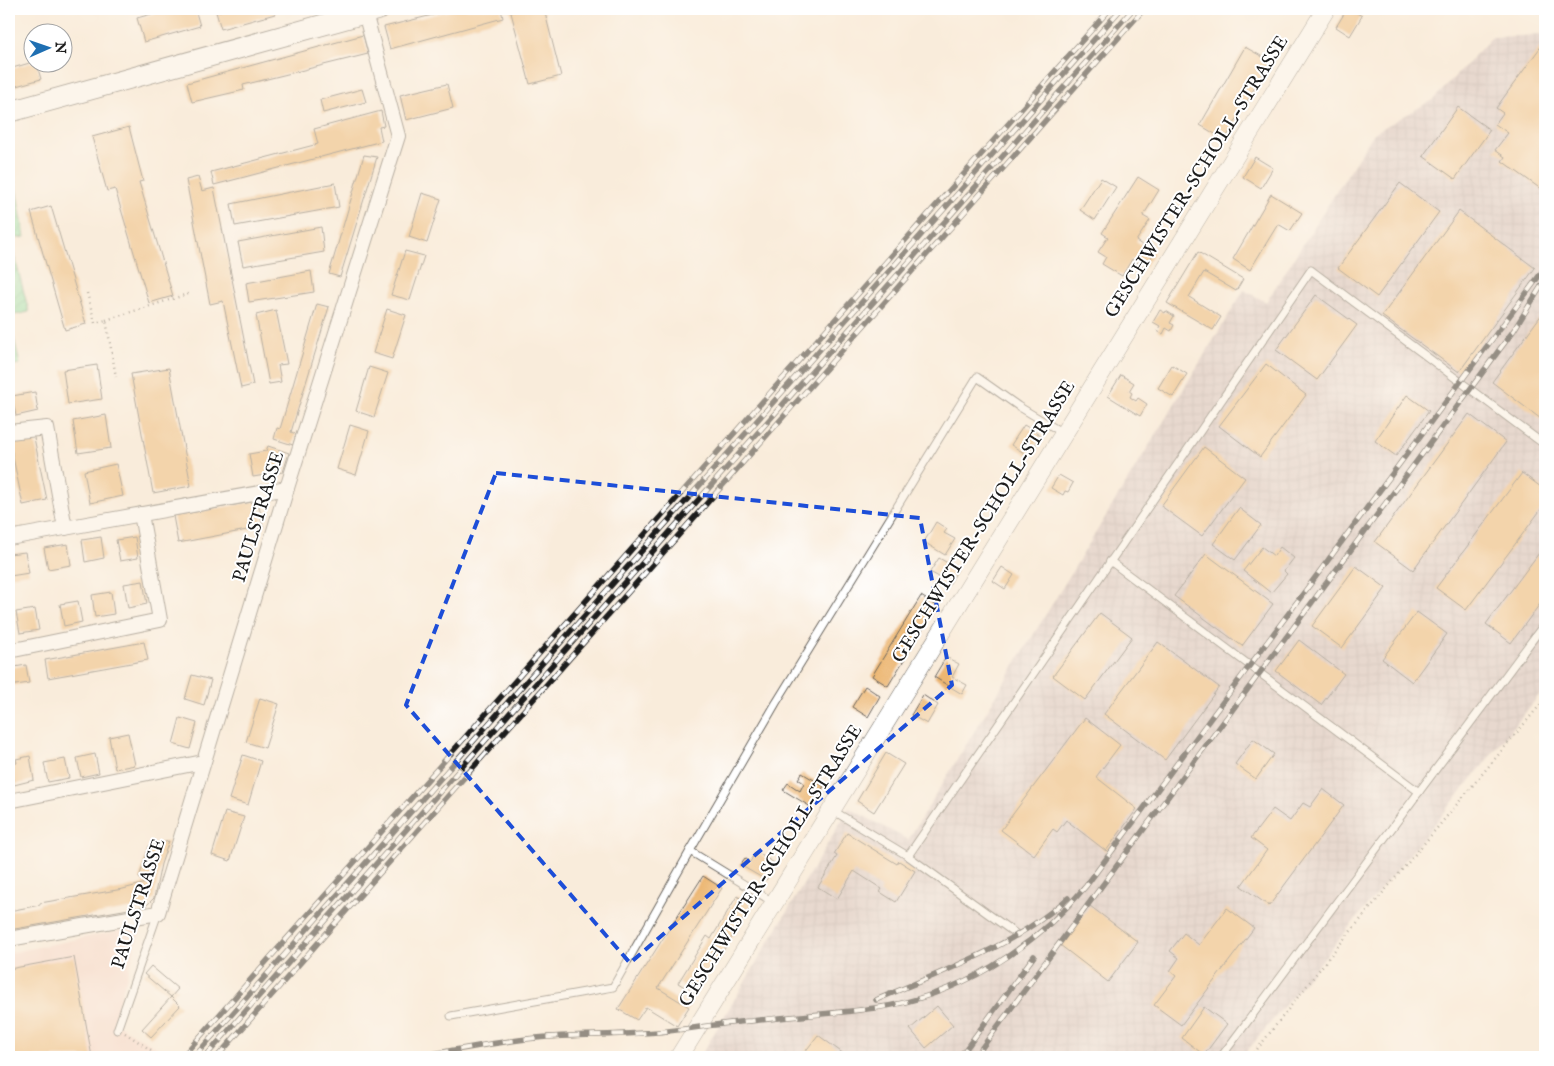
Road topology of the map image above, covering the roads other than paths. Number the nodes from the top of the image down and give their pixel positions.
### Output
1 (1326, 9) edge
2 (372, 11) edge
3 (9, 112) edge
4 (9, 432) edge
5 (1064, 434) junction
6 (1545, 445) edge
7 (287, 488) junction
8 (141, 514) junction
9 (65, 528) junction
10 (9, 538) edge
11 (1110, 561) junction
12 (1545, 623) edge
13 (9, 651) edge
14 (203, 762) junction
15 (1419, 792) junction
16 (9, 801) edge
17 (831, 810) junction
18 (690, 850) junction
19 (908, 856) junction
20 (774, 902) junction
21 (158, 913) junction
22 (1016, 934) dead end
23 (9, 939) edge
24 (451, 1016) dead end
25 (118, 1030) road end
26 (678, 1057) edge
27 (1221, 1057) edge

1 - 5 street, GESCHWISTER-SCHOLL-STRASSE
2 - 3 main road
2 - 7 street, PAULSTRASSE
4 - 9 street
5 - 17 street, GESCHWISTER-SCHOLL-STRASSE
5 - 18 lane
6 - 11 lane
7 - 8 street
7 - 14 street, PAULSTRASSE
8 - 9 street
8 - 13 street
9 - 10 street
11 - 15 lane
11 - 19 lane
12 - 15 lane
14 - 16 street
14 - 21 street, PAULSTRASSE
15 - 27 lane
17 - 19 lane
17 - 20 street, GESCHWISTER-SCHOLL-STRASSE
18 - 20 lane
18 - 24 lane
19 - 22 lane
20 - 26 street, GESCHWISTER-SCHOLL-STRASSE
21 - 23 street
21 - 25 lane, PAULSTRASSE

